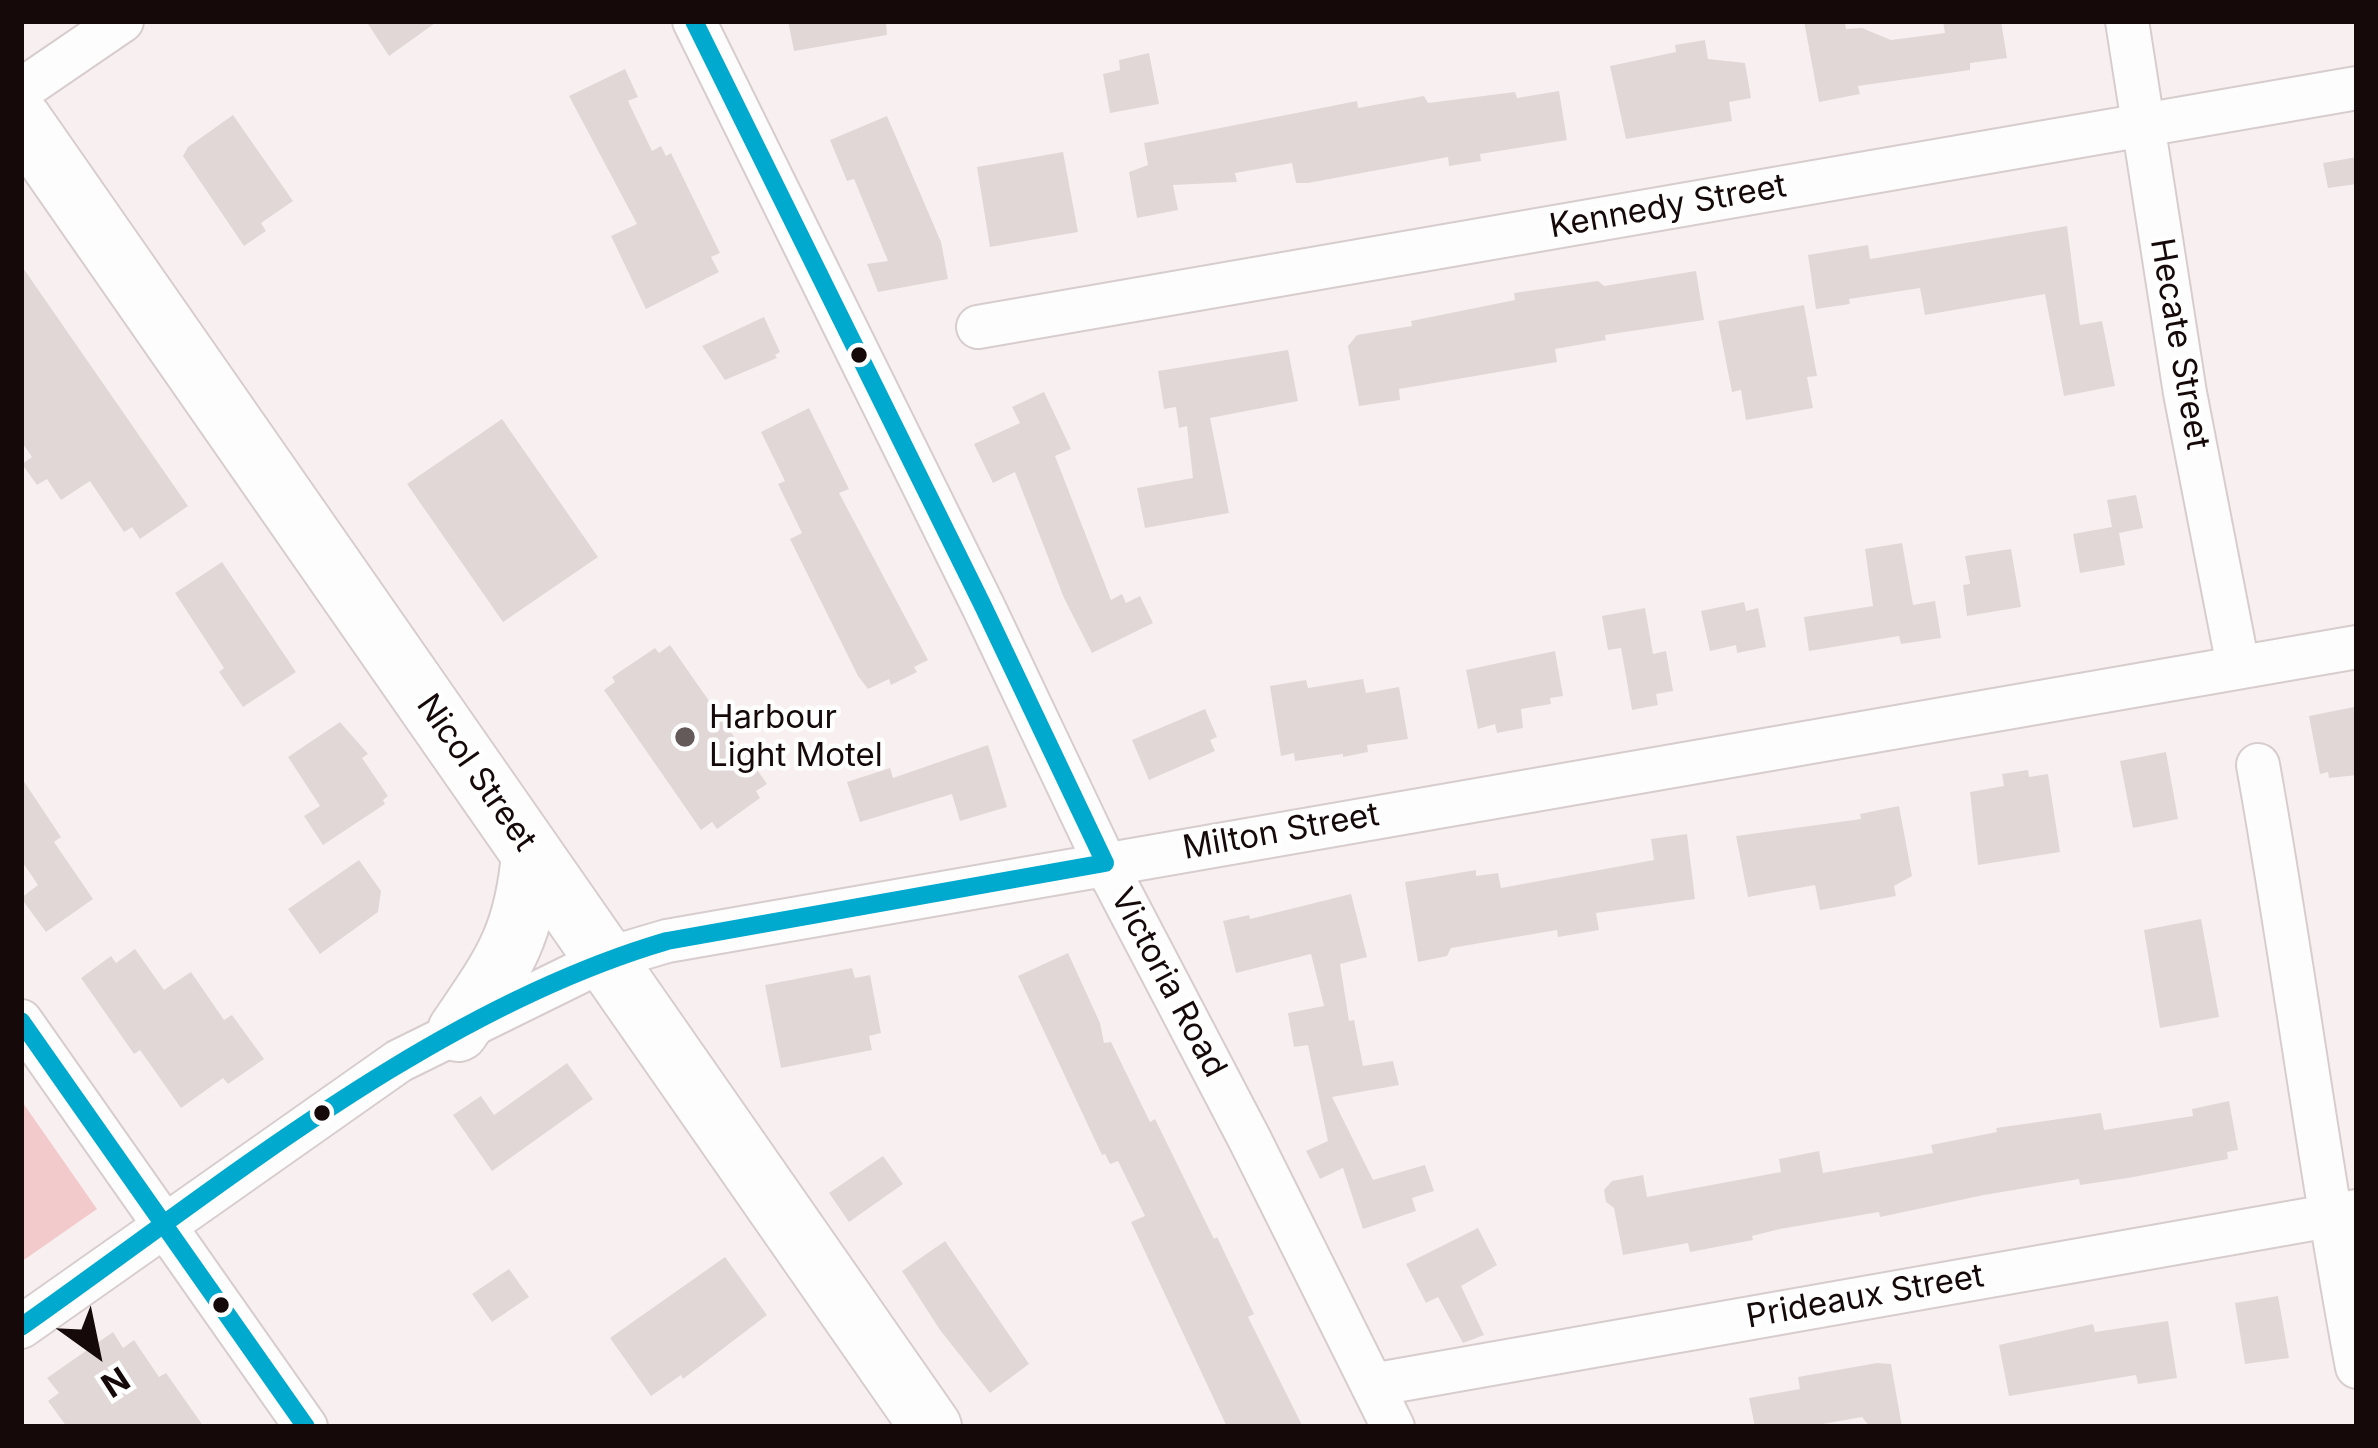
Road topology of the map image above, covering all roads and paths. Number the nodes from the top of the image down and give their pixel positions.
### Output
1 (122, 21) edge
2 (694, 21) edge
3 (2128, 21) edge
4 (2357, 88) edge
5 (21, 90) edge
6 (21, 120) edge
7 (2144, 125) junction
8 (978, 327) dead end
9 (2357, 646) edge
10 (2238, 666) junction
11 (2258, 765) dead end
12 (532, 854) junction
13 (1105, 863) junction
14 (606, 959) junction
15 (21, 1021) edge
16 (458, 1031) junction
17 (2343, 1213) edge
18 (164, 1226) junction
19 (21, 1327) edge
20 (2357, 1367) edge
21 (1372, 1384) junction
22 (306, 1427) edge
23 (932, 1427) edge
24 (1393, 1427) edge

1 - 5 street
2 - 13 street, Victoria Road
3 - 7 street, Hecate Street
4 - 7 street, Kennedy Street
6 - 12 highway, Nicol Street
7 - 8 street, Kennedy Street
7 - 10 street, Hecate Street
9 - 10 street, Milton Street
10 - 13 street, Milton Street
11 - 17 street
12 - 14 highway, Nicol Street
12 - 16 highway
13 - 14 street, Milton Street
13 - 21 street, Victoria Road
14 - 16 street, Milton Street
14 - 23 highway, Nicol Street
15 - 18 street
16 - 18 street, Milton Street
17 - 20 street
17 - 21 street, Prideaux Street
18 - 19 street, Milton Street
18 - 22 street
21 - 24 street, Victoria Road

